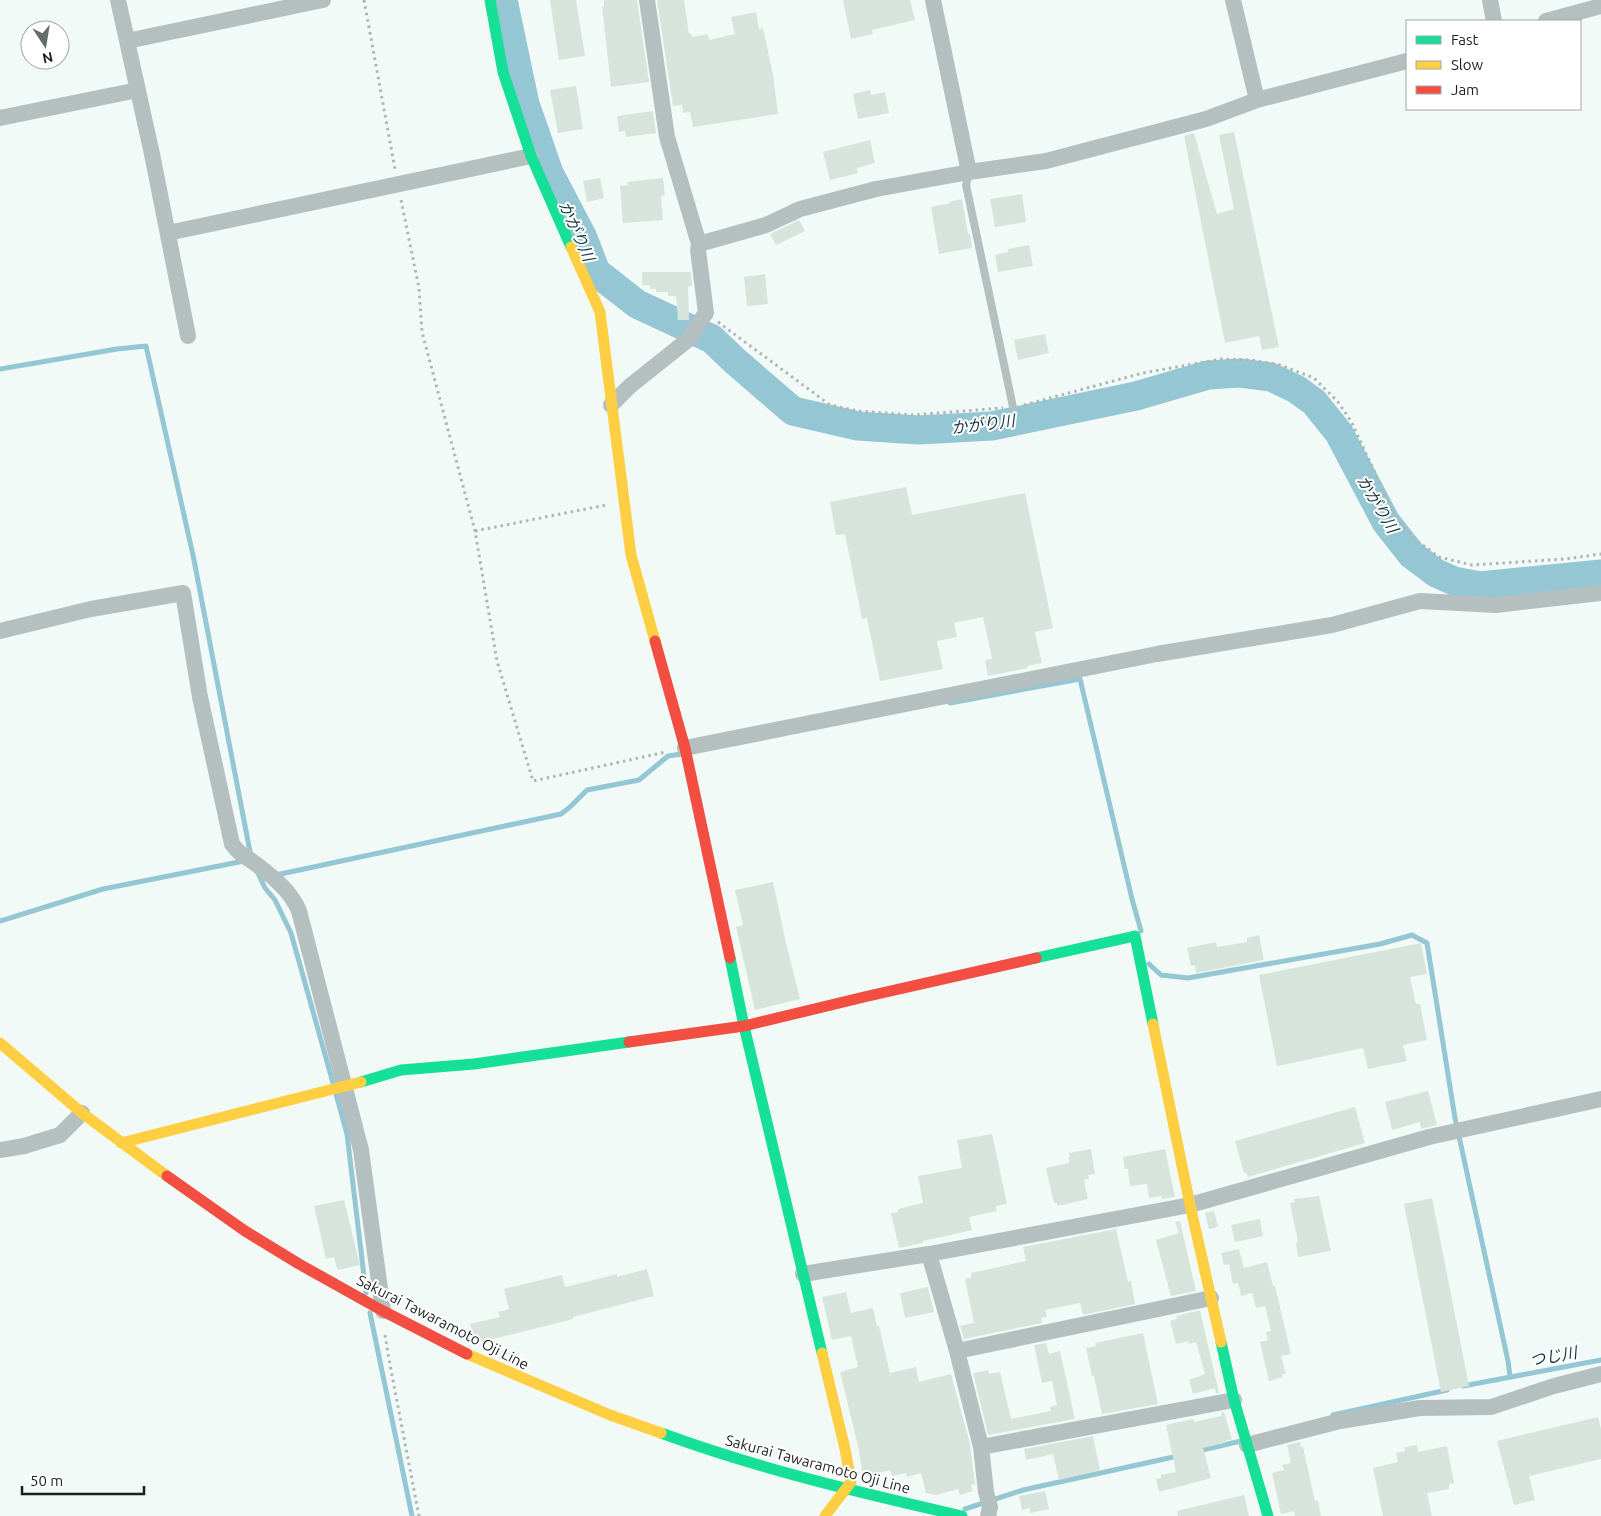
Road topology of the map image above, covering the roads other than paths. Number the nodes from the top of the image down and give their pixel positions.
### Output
1 (118, 0) edge
2 (323, 0) edge
3 (490, 0) edge
4 (647, 0) edge
5 (932, 0) edge
6 (1233, 0) edge
7 (1490, 0) edge
8 (1601, 6) edge
9 (1494, 20) edge
10 (1550, 20) edge
11 (127, 41) junction
12 (1406, 61) edge
13 (138, 90) junction
14 (1257, 100) junction
15 (0, 118) edge
16 (531, 156) junction
17 (969, 172) junction
18 (168, 233) junction
19 (698, 244) junction
20 (188, 336) dead end
21 (611, 405) junction
22 (1013, 408) road end
23 (1601, 593) edge
24 (0, 631) edge
25 (685, 748) junction
26 (744, 1026) junction
27 (0, 1043) edge
28 (345, 1086) junction
29 (1601, 1099) edge
30 (82, 1113) junction
31 (121, 1143) junction
32 (0, 1150) edge
33 (1190, 1205) junction
34 (929, 1254) junction
35 (802, 1274) junction
36 (1211, 1298) junction
37 (383, 1311) junction
38 (957, 1351) junction
39 (1601, 1374) edge
40 (1234, 1400) junction
41 (1247, 1444) junction
42 (981, 1447) junction
43 (844, 1489) junction
44 (988, 1505) edge
45 (825, 1516) edge
46 (962, 1516) edge
47 (1268, 1516) edge

1 - 11 street
2 - 11 street
3 - 16 street
4 - 19 street
5 - 17 street
6 - 14 street
7 - 9 street
8 - 10 street
11 - 13 street
12 - 14 street
13 - 15 street
13 - 18 street
14 - 17 street
16 - 18 street
16 - 21 street
17 - 19 street
17 - 22 lane
18 - 20 street
19 - 21 street
21 - 25 street
23 - 25 street
24 - 28 street
25 - 26 street
26 - 28 street
26 - 33 street
26 - 35 street
27 - 30 street, Sakurai Tawaramoto Oji Line
28 - 31 street
28 - 37 street
29 - 33 street
30 - 31 street, Sakurai Tawaramoto Oji Line
30 - 32 street
31 - 37 street, Sakurai Tawaramoto Oji Line
33 - 34 street
33 - 36 street
34 - 35 street
34 - 38 street
35 - 43 street
36 - 38 street
36 - 40 street
37 - 43 street, Sakurai Tawaramoto Oji Line
38 - 42 street
39 - 41 street
40 - 41 street
40 - 42 street
41 - 47 street
42 - 44 street
43 - 45 street
43 - 46 street, Sakurai Tawaramoto Oji Line

